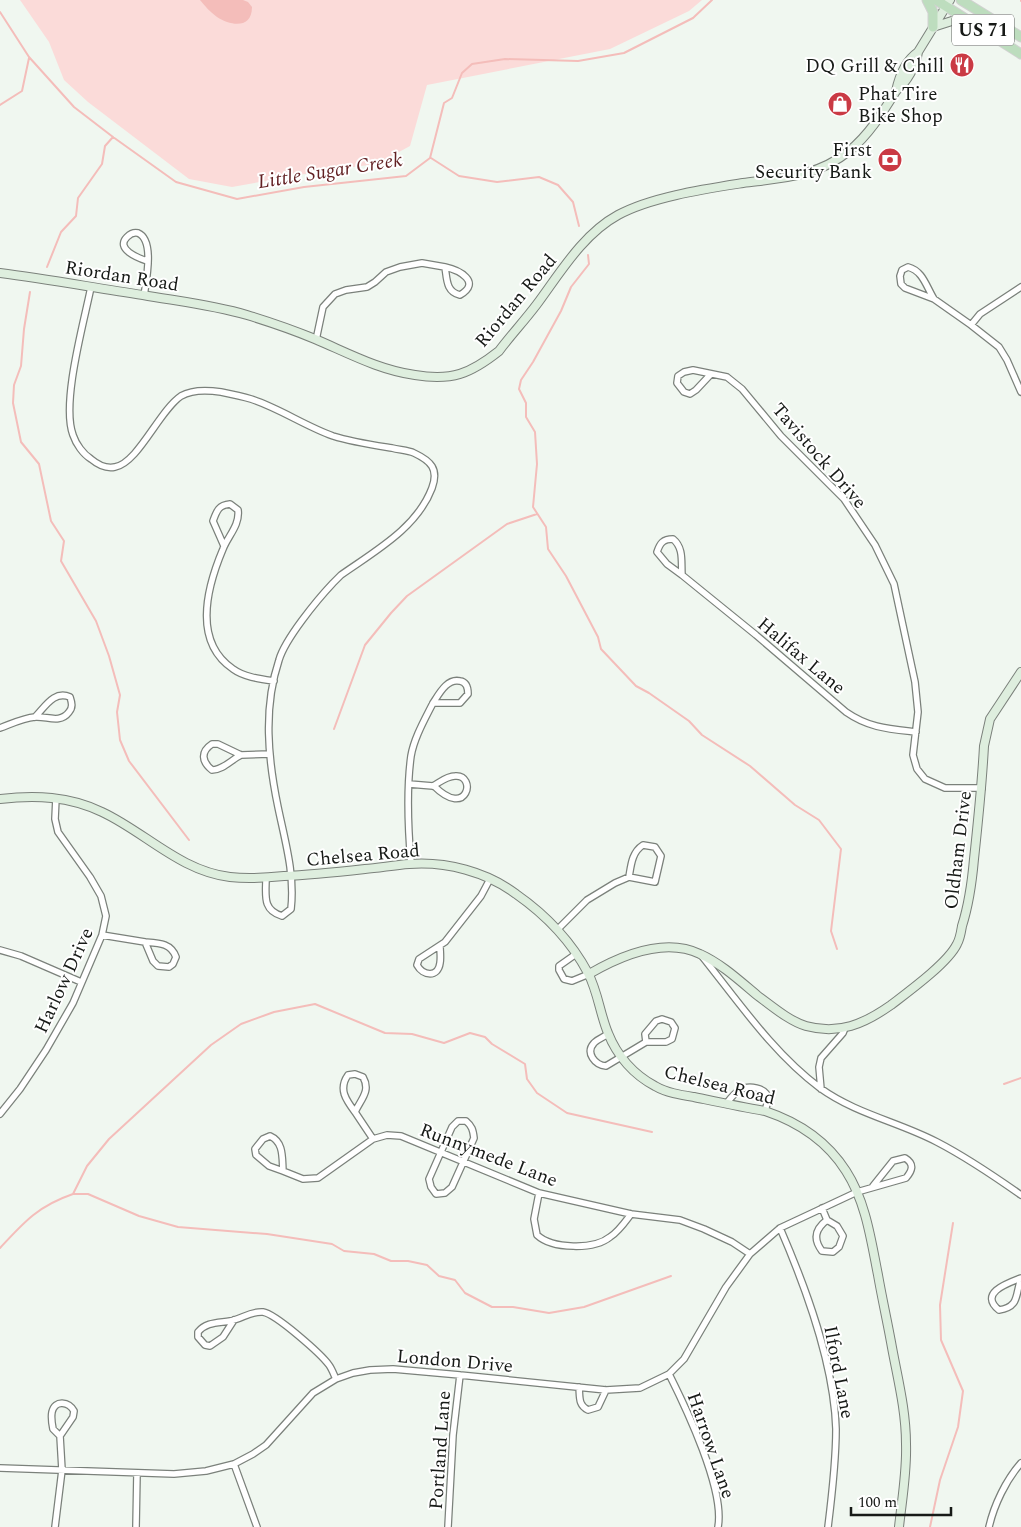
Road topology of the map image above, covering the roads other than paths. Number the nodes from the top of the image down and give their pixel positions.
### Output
1 (927, 0) edge
2 (936, 0) edge
3 (962, 0) edge
4 (948, 3) edge
5 (970, 22) junction
6 (933, 27) junction
7 (1021, 37) edge
8 (1021, 54) edge
9 (147, 261) junction
10 (445, 267) junction
11 (0, 273) edge
12 (91, 287) junction
13 (1021, 287) edge
14 (144, 296) junction
15 (934, 299) junction
16 (971, 324) junction
17 (316, 340) junction
18 (711, 374) junction
19 (1021, 392) edge
20 (224, 546) junction
21 (682, 575) junction
22 (1021, 672) edge
23 (274, 681) junction
24 (433, 703) junction
25 (35, 717) junction
26 (0, 728) edge
27 (916, 732) junction
28 (270, 754) junction
29 (241, 755) junction
30 (409, 784) junction
31 (433, 786) junction
32 (982, 788) junction
33 (56, 798) junction
34 (0, 799) edge
35 (411, 863) junction
36 (292, 876) junction
37 (629, 877) junction
38 (266, 878) junction
39 (490, 879) junction
40 (558, 929) junction
41 (102, 935) junction
42 (145, 942) junction
43 (440, 946) junction
44 (0, 950) edge
45 (576, 954) junction
46 (700, 954) junction
47 (589, 974) junction
48 (81, 982) junction
49 (845, 1028) junction
50 (608, 1034) junction
51 (646, 1042) junction
52 (622, 1057) junction
53 (822, 1088) junction
54 (726, 1104) junction
55 (765, 1110) junction
56 (354, 1112) junction
57 (0, 1114) edge
58 (372, 1139) junction
59 (441, 1153) junction
60 (463, 1162) junction
61 (283, 1171) junction
62 (873, 1186) junction
63 (857, 1192) junction
64 (539, 1193) junction
65 (1021, 1194) edge
66 (822, 1208) junction
67 (631, 1214) junction
68 (828, 1220) junction
69 (780, 1228) junction
70 (750, 1254) junction
71 (1021, 1278) edge
72 (234, 1320) junction
73 (669, 1374) junction
74 (460, 1375) junction
75 (336, 1379) junction
76 (580, 1387) junction
77 (606, 1390) junction
78 (60, 1436) junction
79 (1021, 1463) edge
80 (234, 1464) junction
81 (0, 1468) edge
82 (62, 1470) junction
83 (137, 1473) junction
84 (55, 1527) edge
85 (136, 1527) edge
86 (257, 1527) edge
87 (448, 1527) edge
88 (718, 1527) edge
89 (828, 1527) edge
90 (899, 1527) edge
91 (989, 1527) edge

1 - 6 main road
2 - 4 main road, US 71
3 - 7 main road, US 71
4 - 5 main road, US 71
4 - 6 street, Riordan Road
5 - 6 street
5 - 8 main road, US 71
6 - 17 street, Riordan Road
9 - 9 street
9 - 14 street
10 - 10 street
10 - 17 street
11 - 12 street, Riordan Road
12 - 14 street, Riordan Road
12 - 23 street
13 - 16 street
14 - 17 street, Riordan Road
15 - 15 street
15 - 16 street
16 - 19 street
18 - 18 street, Tavistock Drive
18 - 27 street, Tavistock Drive
20 - 20 street
20 - 23 street
21 - 21 street, Halifax Lane
21 - 27 street, Halifax Lane
22 - 32 street, Oldham Drive
23 - 28 street
24 - 24 street
24 - 30 street
25 - 25 street
25 - 26 street
27 - 32 street, Tavistock Drive
28 - 29 street
28 - 36 street
29 - 29 street
30 - 31 street
30 - 35 street
31 - 31 street
32 - 49 street, Oldham Drive
33 - 34 street, Chelsea Road
33 - 38 street, Chelsea Road
33 - 41 street, Harlow Drive
35 - 36 street, Chelsea Road
35 - 39 street, Chelsea Road
36 - 38 street, Chelsea Road
36 - 38 street
37 - 37 street
37 - 40 street
39 - 40 street, Chelsea Road
39 - 43 street
40 - 45 street, Chelsea Road
41 - 42 street
41 - 48 street, Harlow Drive
42 - 42 street
43 - 43 street
44 - 48 street
45 - 47 street, Chelsea Road
45 - 47 street
46 - 47 street, Oldham Drive
46 - 49 street, Oldham Drive
46 - 53 street
47 - 50 street, Chelsea Road
48 - 57 street, Harlow Drive
49 - 53 street
50 - 52 street, Chelsea Road
50 - 52 street
51 - 51 street
51 - 52 street
52 - 54 street, Chelsea Road
53 - 65 street
54 - 55 street, Chelsea Road
54 - 55 street
55 - 63 street, Chelsea Road
56 - 56 street
56 - 58 street
58 - 59 street, Runnymede Lane
58 - 61 street, Runnymede Lane
59 - 60 street, Runnymede Lane
59 - 60 street
59 - 60 street
60 - 64 street, Runnymede Lane
61 - 61 street, Runnymede Lane
62 - 62 street, London Drive
62 - 63 street, London Drive
63 - 66 street, London Drive
63 - 90 street, Chelsea Road
64 - 67 street, Runnymede Lane
64 - 67 street
66 - 68 street
66 - 69 street, London Drive
67 - 70 street, Runnymede Lane
68 - 68 street
69 - 70 street, London Drive
69 - 89 street, Ilford Lane
70 - 73 street, London Drive
71 - 71 street
72 - 72 street
72 - 75 street
73 - 77 street, London Drive
73 - 88 street, Harrow Lane
74 - 75 street, London Drive
74 - 76 street, London Drive
74 - 87 street, Portland Lane
75 - 80 street, London Drive
76 - 77 street, London Drive
76 - 77 street
78 - 78 street
78 - 82 street
79 - 91 street
80 - 83 street, London Drive
80 - 86 street
81 - 82 street, London Drive
82 - 83 street, London Drive
82 - 84 street
83 - 85 street

